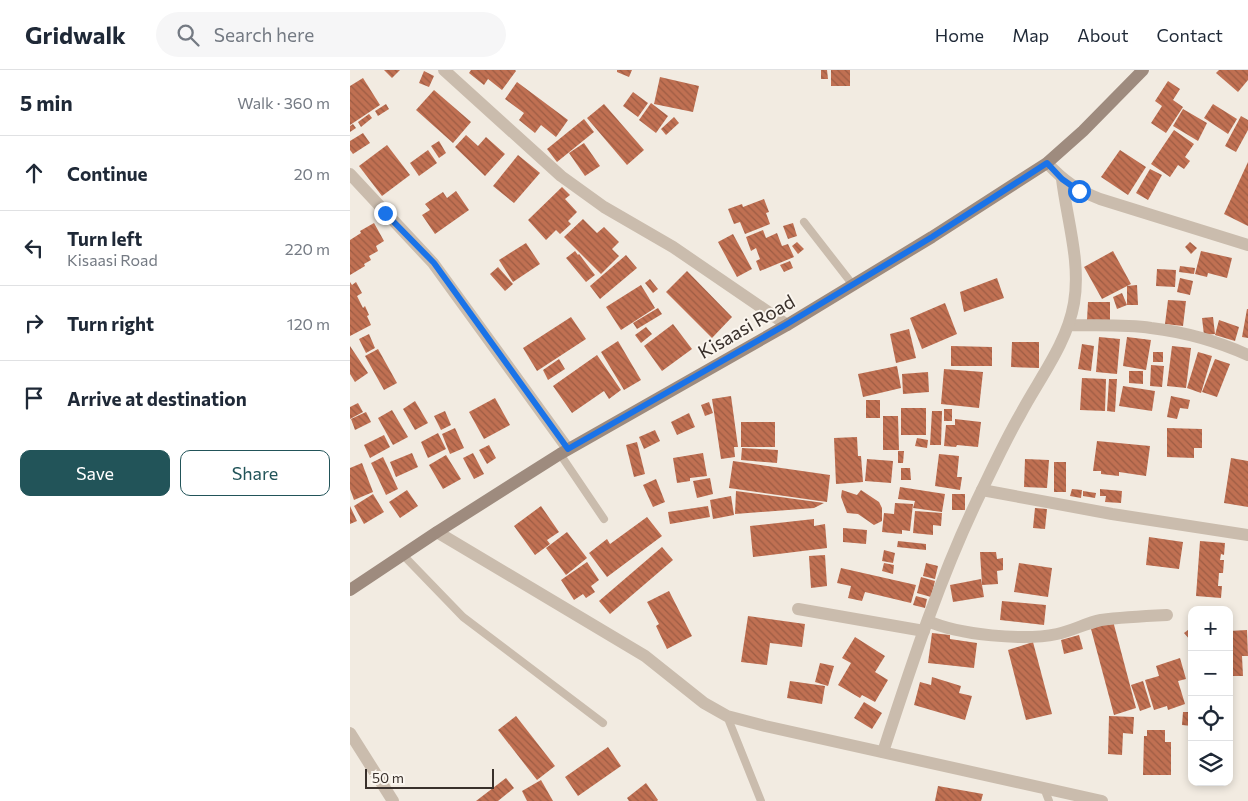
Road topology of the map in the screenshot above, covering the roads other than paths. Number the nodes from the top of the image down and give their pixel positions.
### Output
1 (444, 70) edge
2 (1143, 70) edge
3 (1047, 163) junction
4 (350, 174) edge
5 (1062, 179) junction
6 (804, 222) dead end
7 (1248, 245) edge
8 (853, 284) junction
9 (787, 324) junction
10 (1069, 324) junction
11 (1248, 354) edge
12 (564, 452) junction
13 (982, 490) junction
14 (604, 519) dead end
15 (437, 532) junction
16 (1248, 535) edge
17 (403, 555) junction
18 (350, 590) edge
19 (798, 609) dead end
20 (1167, 615) dead end
21 (926, 626) junction
22 (727, 716) junction
23 (603, 723) dead end
24 (350, 733) edge
25 (883, 752) junction
26 (1044, 788) junction
27 (393, 801) edge
28 (761, 801) edge
29 (1049, 801) edge
30 (1102, 801) edge

1 - 9 street
2 - 3 main road, Kisaasi Road
3 - 5 street
3 - 8 main road, Kisaasi Road
4 - 12 street
5 - 7 street
5 - 10 street
6 - 8 lane
8 - 9 main road, Kisaasi Road
9 - 12 main road, Kisaasi Road
10 - 11 street
10 - 13 street
12 - 14 lane
12 - 15 main road, Kisaasi Road
13 - 16 street
13 - 21 street
15 - 17 main road, Kisaasi Road
15 - 22 street
17 - 18 main road, Kisaasi Road
17 - 23 lane
19 - 21 street
20 - 21 street
21 - 25 street
22 - 25 street
22 - 28 lane
24 - 27 street
25 - 26 street
26 - 29 lane
26 - 30 street

